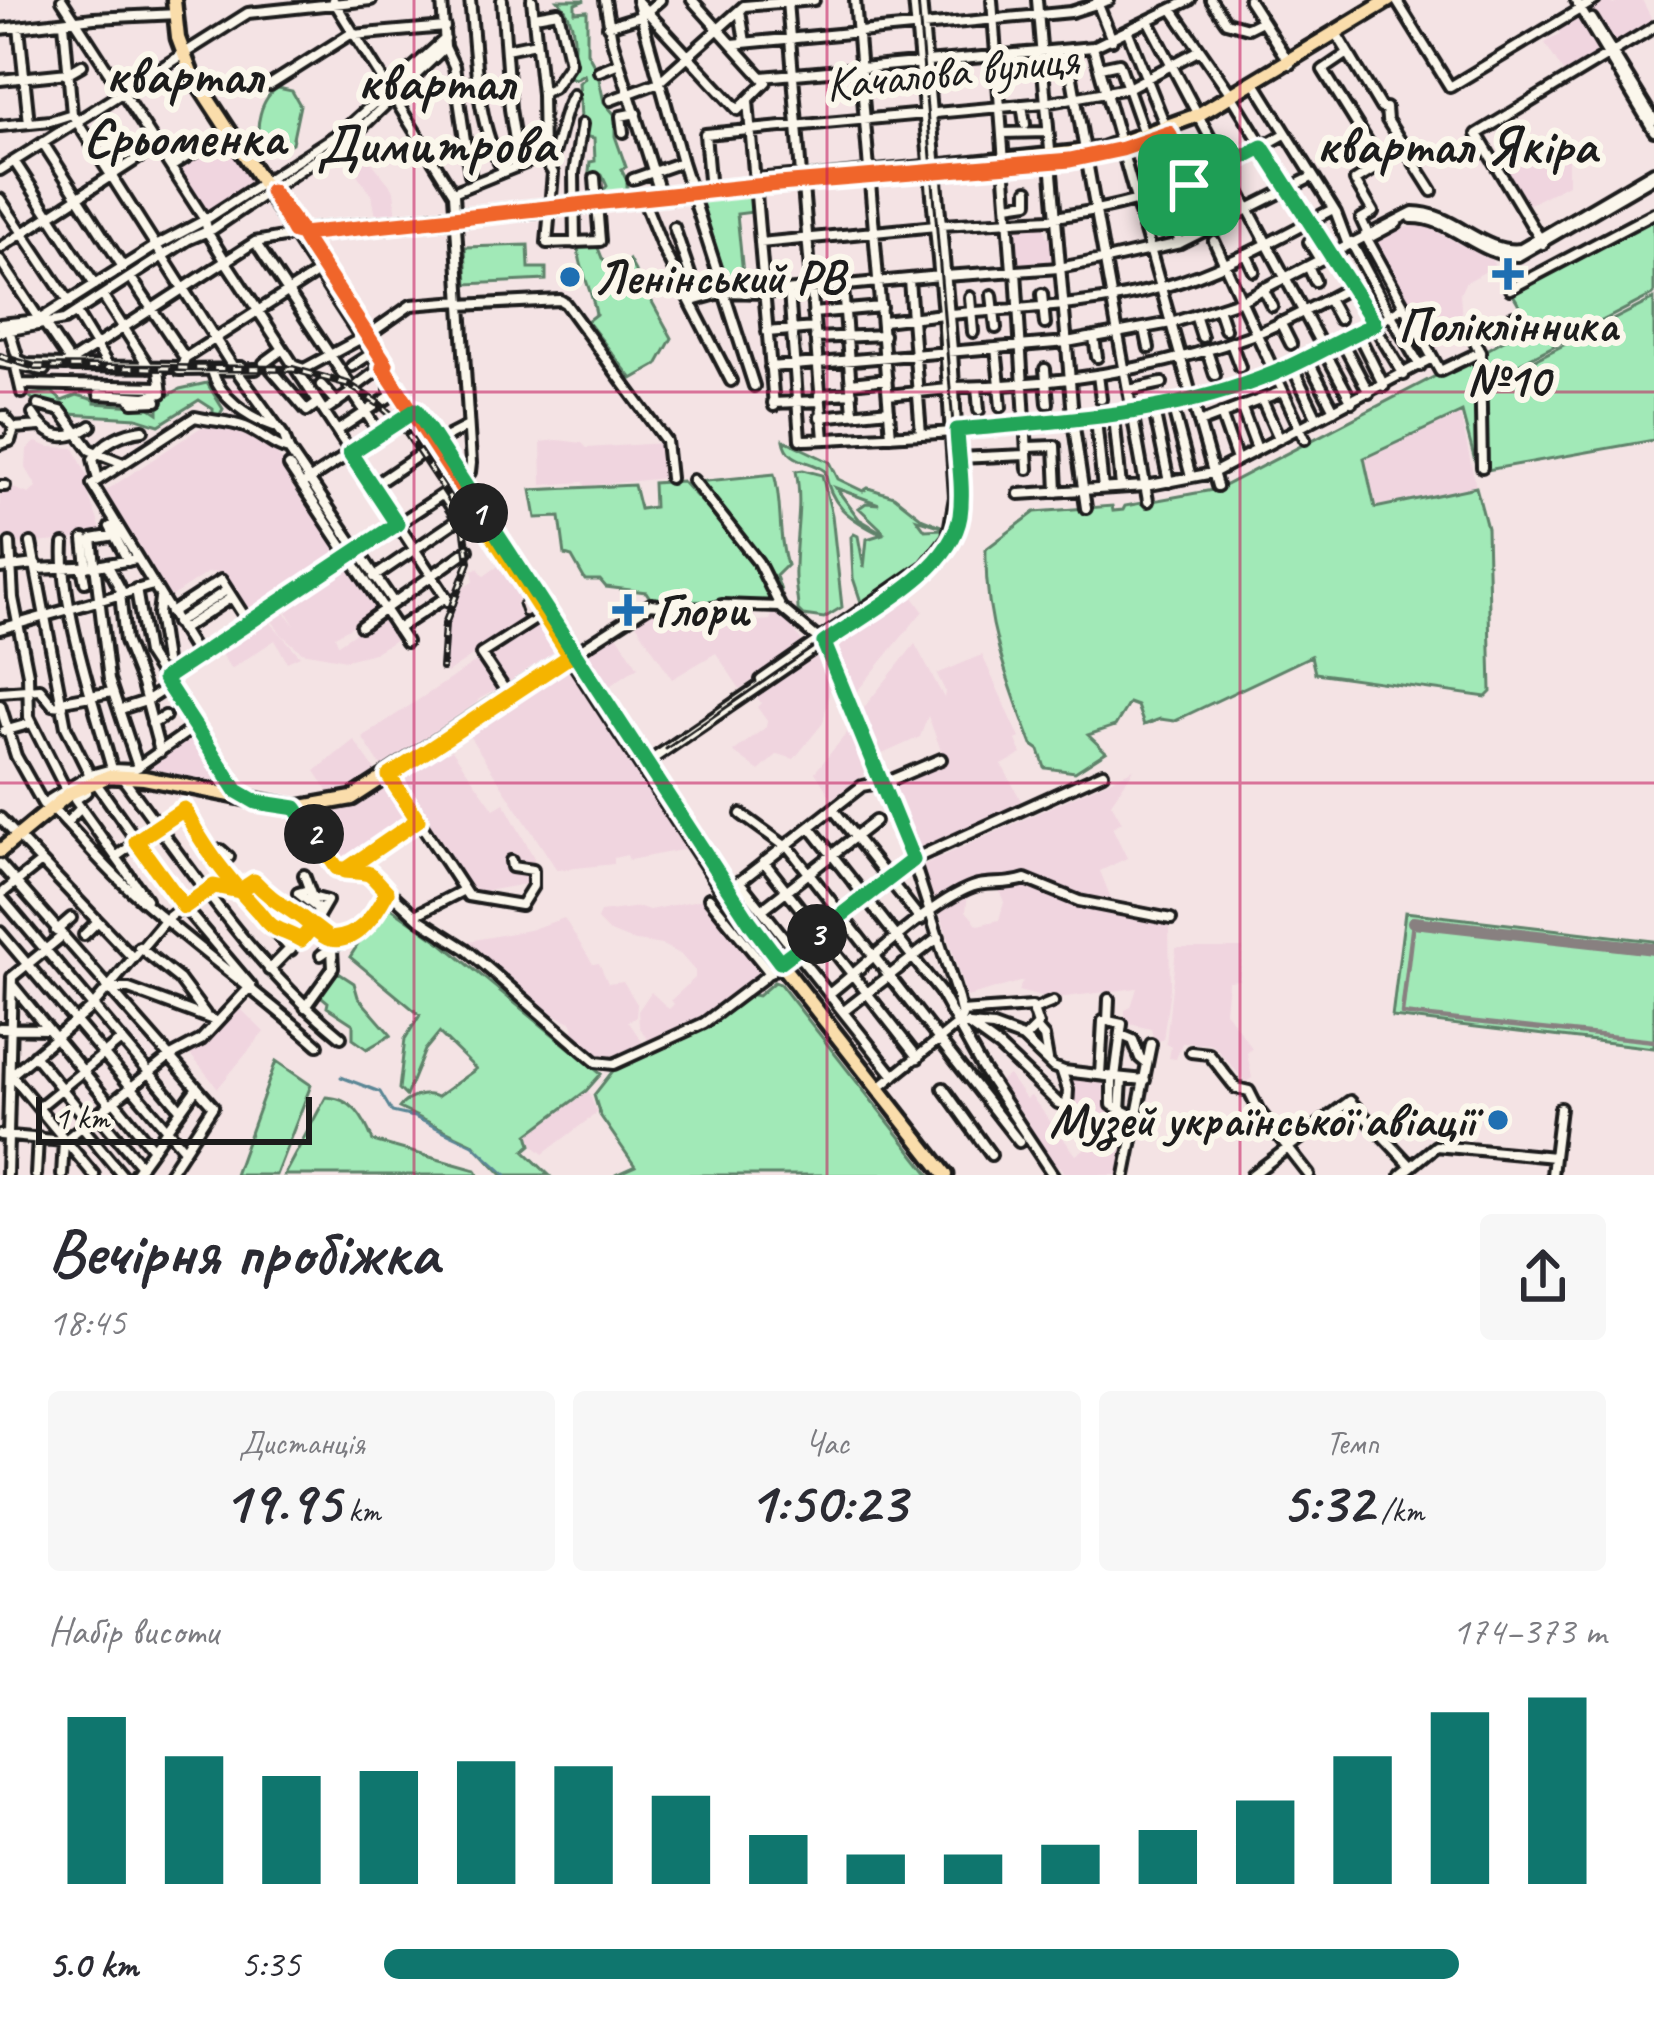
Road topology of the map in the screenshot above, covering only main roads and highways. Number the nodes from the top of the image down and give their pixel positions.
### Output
1 (1395, 0) edge
2 (175, 9) edge
3 (183, 51) junction
4 (1289, 63) junction
5 (1231, 99) junction
6 (268, 186) junction
7 (299, 234) junction
8 (411, 410) junction
9 (573, 654) junction
10 (644, 764) junction
11 (0, 851) edge
12 (776, 966) junction
13 (948, 1175) edge

1 - 4 main road
2 - 3 main road
2 - 3 main road
3 - 6 main road
3 - 6 main road
4 - 5 main road
4 - 5 main road
5 - 7 main road
6 - 7 main road
7 - 8 main road
8 - 9 main road
8 - 9 main road
9 - 10 main road
9 - 11 main road
10 - 12 main road
10 - 12 main road
12 - 13 main road
12 - 13 main road

